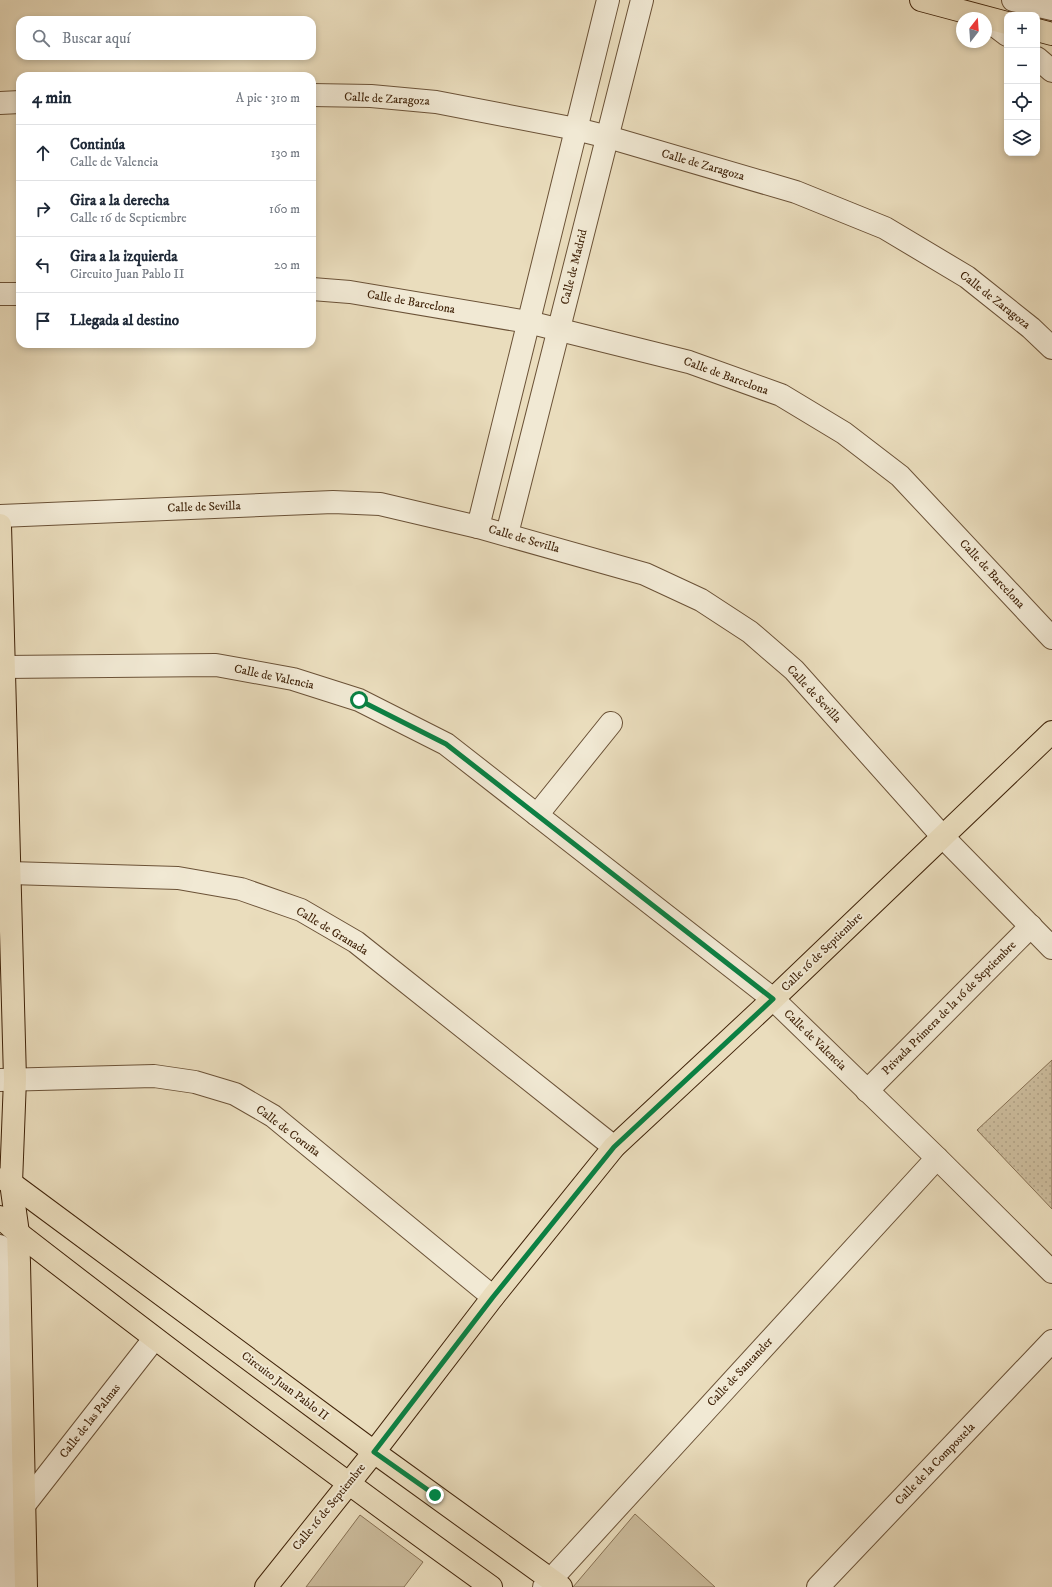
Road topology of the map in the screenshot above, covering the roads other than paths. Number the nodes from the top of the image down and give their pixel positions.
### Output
1 (608, 0) edge
2 (642, 0) edge
3 (921, 0) edge
4 (1013, 0) edge
5 (1052, 9) edge
6 (963, 12) edge
7 (992, 20) edge
8 (1004, 22) edge
9 (992, 24) edge
10 (1040, 31) edge
11 (1004, 33) edge
12 (1052, 34) edge
13 (1040, 61) edge
14 (1052, 72) edge
15 (316, 96) edge
16 (16, 102) edge
17 (0, 103) edge
18 (576, 130) junction
19 (608, 137) junction
20 (316, 289) edge
21 (0, 294) edge
22 (16, 294) edge
23 (528, 322) junction
24 (558, 330) junction
25 (1052, 348) edge
26 (0, 516) edge
27 (0, 525) edge
28 (478, 526) junction
29 (507, 534) junction
30 (1052, 638) edge
31 (3, 666) junction
32 (611, 723) dead end
33 (1052, 732) edge
34 (537, 815) junction
35 (943, 836) junction
36 (5, 865) edge
37 (1031, 926) junction
38 (1052, 948) edge
39 (773, 999) junction
40 (7, 1042) edge
41 (8, 1079) edge
42 (867, 1091) junction
43 (614, 1147) junction
44 (937, 1158) junction
45 (4, 1176) edge
46 (0, 1217) edge
47 (18, 1233) junction
48 (0, 1246) edge
49 (1052, 1272) edge
50 (493, 1297) junction
51 (154, 1339) junction
52 (1052, 1341) edge
53 (374, 1452) junction
54 (348, 1483) junction
55 (25, 1504) junction
56 (552, 1584) edge
57 (6, 1587) edge
58 (26, 1587) edge
59 (266, 1587) edge
60 (491, 1587) edge
61 (818, 1587) edge

1 - 18 street
2 - 19 street, Calle de Madrid
3 - 6 main road
4 - 5 street
7 - 8 main road
9 - 11 street
10 - 12 main road
13 - 14 street
15 - 18 street, Calle de Zaragoza
16 - 17 street
18 - 19 street, Calle de Zaragoza
18 - 23 street
19 - 24 street, Calle de Madrid
19 - 25 street, Calle de Zaragoza
20 - 23 street, Calle de Barcelona
21 - 22 street
23 - 24 street, Calle de Barcelona
23 - 28 street
24 - 29 street, Calle de Madrid
24 - 30 street, Calle de Barcelona
26 - 28 street, Calle de Sevilla
27 - 31 main road
28 - 29 street, Calle de Sevilla
29 - 35 street, Calle de Sevilla
31 - 34 street, Calle de Valencia
31 - 36 main road
32 - 34 street
33 - 35 main road, Calle 16 de Septiembre
34 - 39 street, Calle de Valencia
35 - 37 street, Calle de Sevilla
35 - 39 main road, Calle 16 de Septiembre
36 - 40 main road
36 - 43 street, Calle de Granada
37 - 38 street, Calle de Sevilla
37 - 42 street, Privada Primera de la 16 de Septiembre
39 - 42 street, Calle de Valencia
39 - 43 main road, Calle 16 de Septiembre
40 - 41 main road
41 - 45 main road
41 - 50 street, Calle de Coruña
42 - 44 street, Calle de Valencia
43 - 50 main road, Calle 16 de Septiembre
44 - 49 street, Calle de Valencia
44 - 56 street, Calle de Santander
45 - 47 main road
45 - 53 main road, Circuito Juan Pablo II
46 - 47 main road
47 - 51 main road
47 - 55 main road
48 - 57 street
50 - 53 main road, Calle 16 de Septiembre
51 - 54 main road
51 - 55 street, Calle de las Palmas
52 - 61 street, Calle de la Compostela
53 - 54 main road, Calle 16 de Septiembre
53 - 56 main road, Circuito Juan Pablo II
54 - 59 main road, Calle 16 de Septiembre
54 - 60 main road
55 - 58 main road

